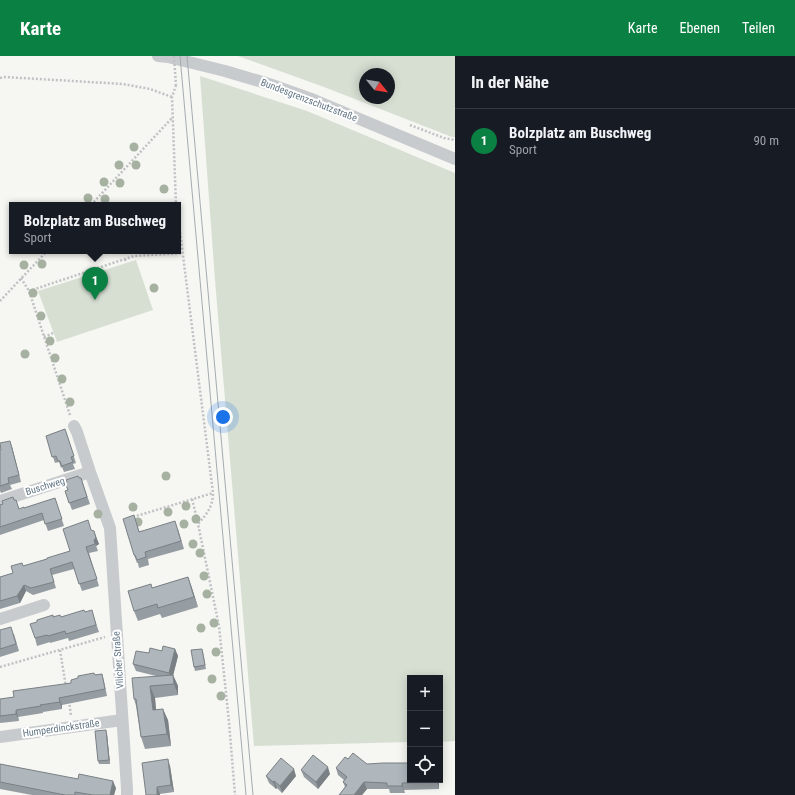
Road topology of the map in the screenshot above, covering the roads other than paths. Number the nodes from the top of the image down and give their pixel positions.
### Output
1 (158, 56) edge
2 (455, 159) edge
3 (74, 426) road end
4 (90, 472) junction
5 (0, 501) edge
6 (44, 605) dead end
7 (0, 619) edge
8 (122, 720) junction
9 (0, 737) edge
10 (127, 795) edge

1 - 2 street, Bundesgrenzschutzstraße
3 - 4 street
4 - 5 street, Buschweg
4 - 8 street, Vilicher Straße
6 - 7 street
8 - 9 street, Humperdinckstraße
8 - 10 street, Vilicher Straße

